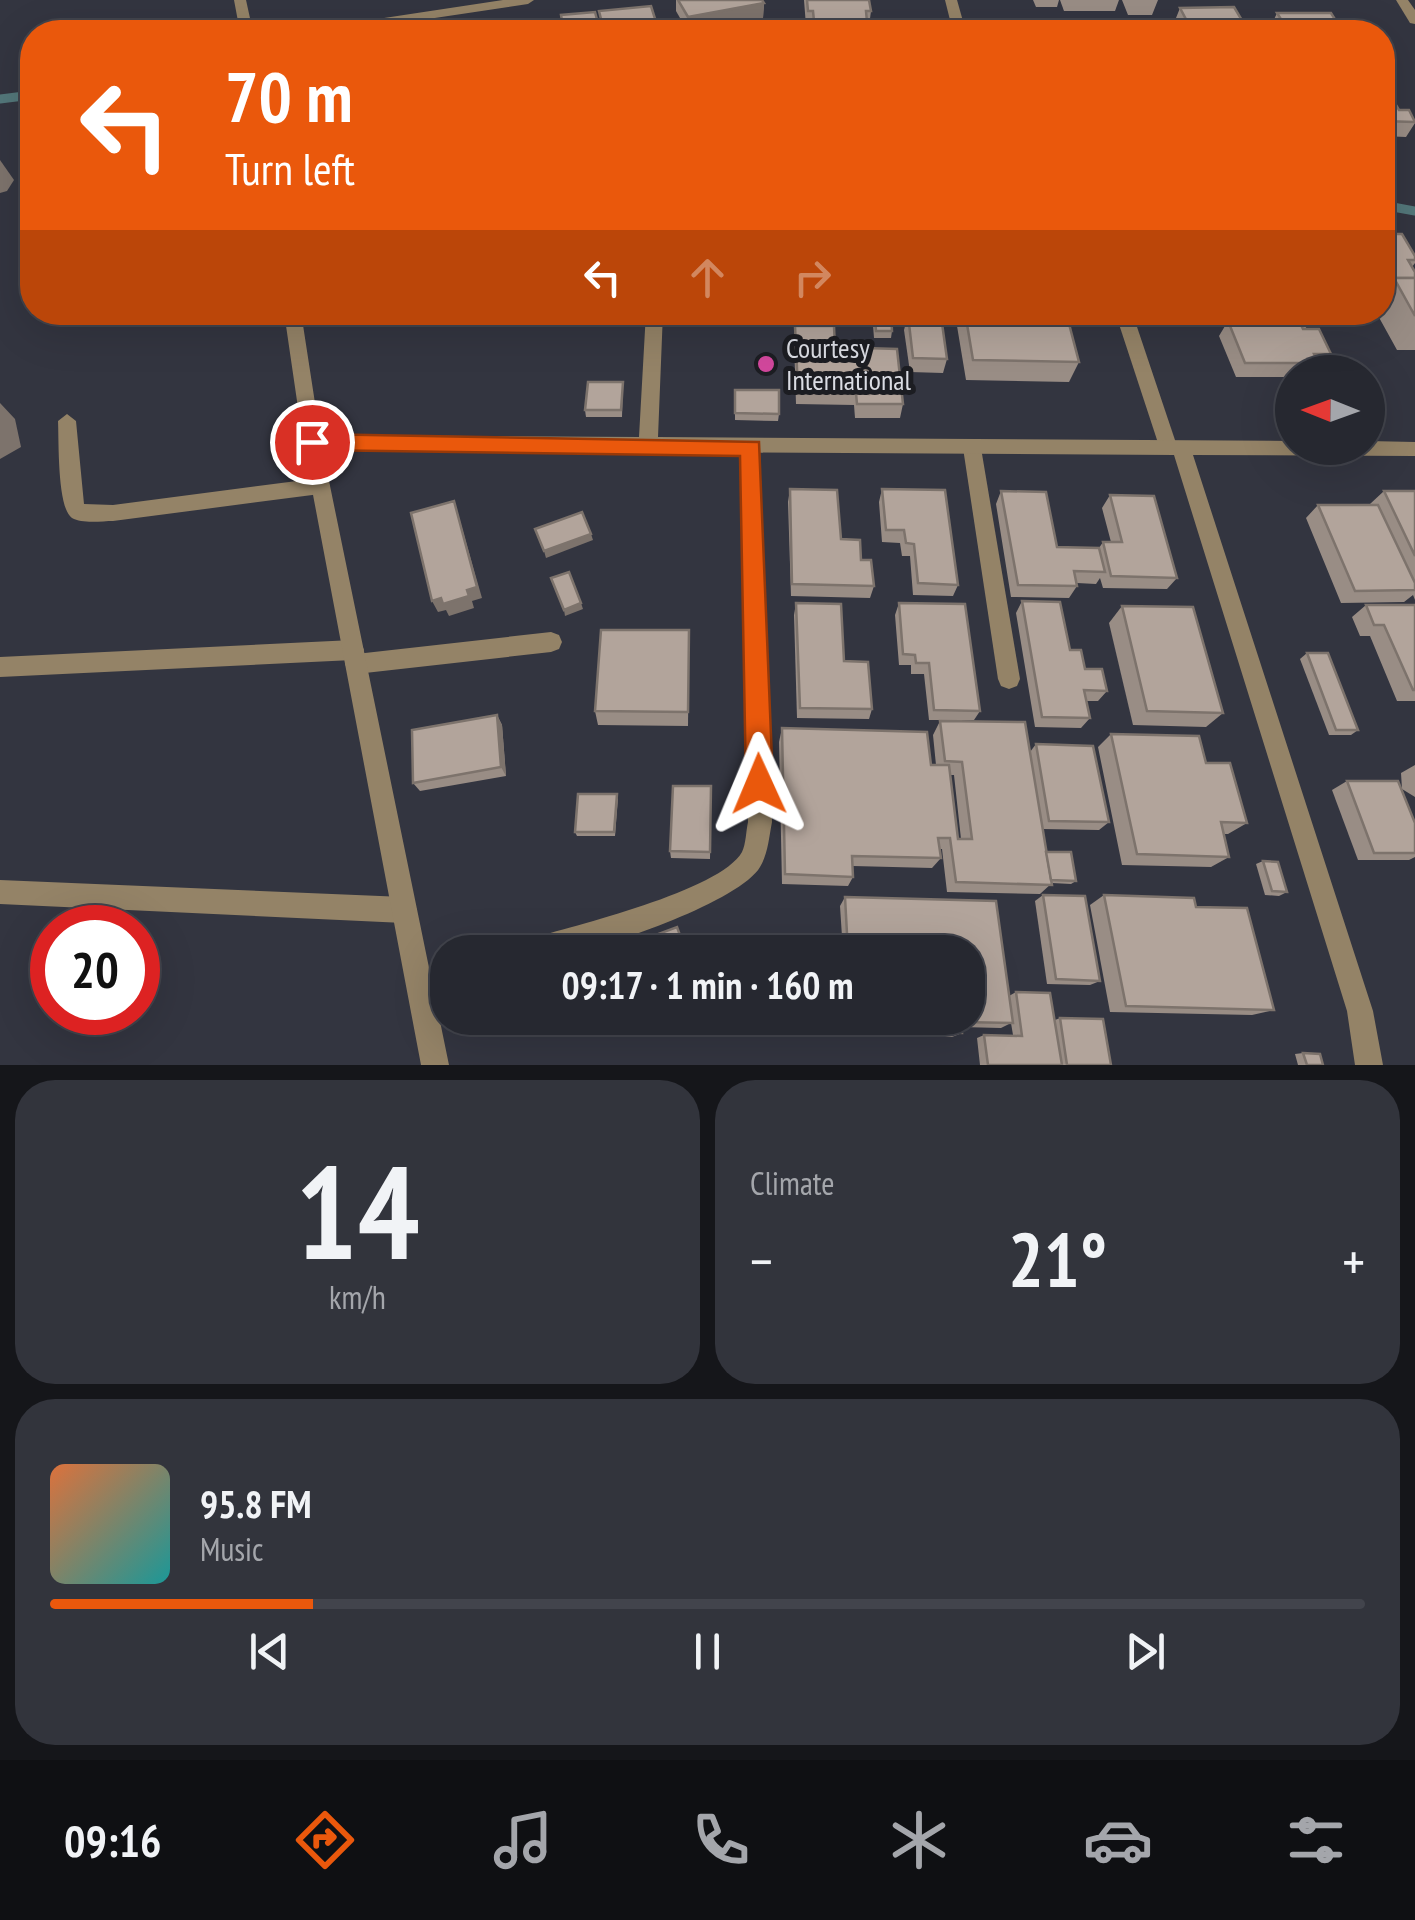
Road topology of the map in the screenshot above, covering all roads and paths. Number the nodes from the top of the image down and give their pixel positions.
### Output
1 (528, 0) edge
2 (1402, 0) edge
3 (397, 20) edge
4 (1415, 20) edge
5 (294, 325) edge
6 (653, 325) edge
7 (1128, 325) edge
8 (67, 421) dead end
9 (312, 442) junction
10 (648, 447) junction
11 (751, 448) junction
12 (972, 448) junction
13 (1415, 449) edge
14 (1176, 450) junction
15 (320, 486) junction
16 (551, 642) dead end
17 (354, 657) junction
18 (0, 667) edge
19 (1009, 680) dead end
20 (0, 892) edge
21 (404, 910) junction
22 (582, 935) edge
23 (430, 985) edge
24 (420, 988) junction
25 (434, 1065) edge
26 (1369, 1065) edge

1 - 3 street
2 - 4 street
5 - 9 street
6 - 10 street
7 - 14 street
8 - 15 street
9 - 10 street
9 - 15 street
10 - 11 street
11 - 12 street
11 - 22 street
12 - 14 street
12 - 19 street
13 - 14 street
14 - 26 street
15 - 17 street
16 - 17 street
17 - 18 street
17 - 21 street
20 - 21 street
21 - 24 street
23 - 24 street
24 - 25 street

